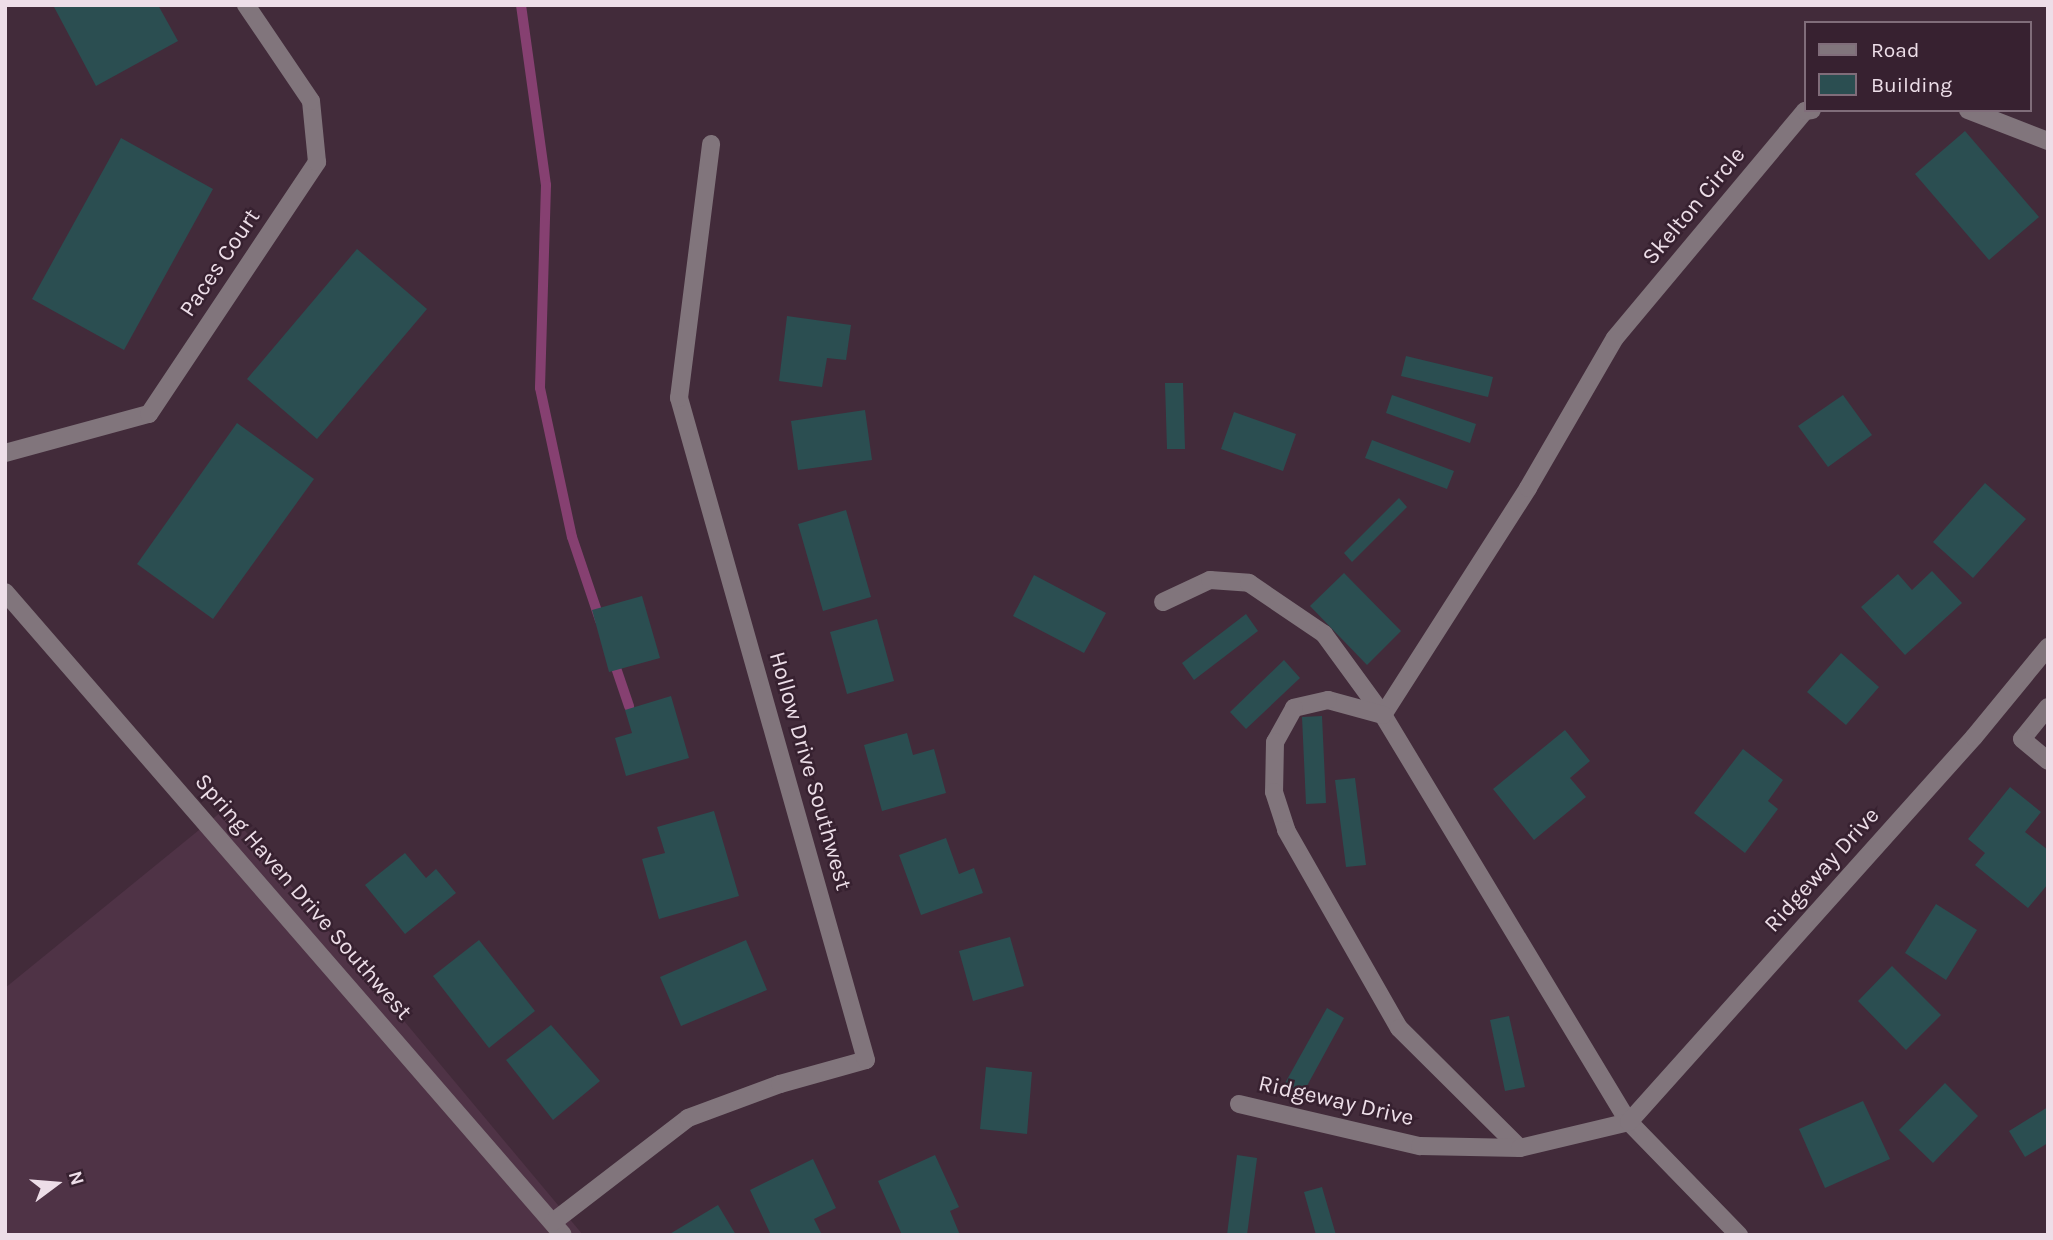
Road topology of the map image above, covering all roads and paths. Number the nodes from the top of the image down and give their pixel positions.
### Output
1 (246, 5) edge
2 (1804, 112) edge
3 (1973, 112) edge
4 (2048, 141) edge
5 (711, 144) dead end
6 (5, 453) edge
7 (5, 592) edge
8 (1163, 602) dead end
9 (2048, 647) edge
10 (2048, 707) edge
11 (1383, 715) junction
12 (2048, 761) edge
13 (1239, 1104) dead end
14 (1629, 1122) junction
15 (1520, 1148) junction
16 (558, 1229) edge
17 (1739, 1235) edge

1 - 6 street, Paces Court
2 - 11 street, Skelton Circle
3 - 4 street
5 - 16 street, Hollow Drive Southwest
7 - 16 street, Spring Haven Drive Southwest
8 - 11 street
9 - 14 street, Ridgeway Drive
10 - 12 street
11 - 14 street
11 - 15 street
13 - 15 street, Ridgeway Drive
14 - 15 street, Ridgeway Drive
14 - 17 street

